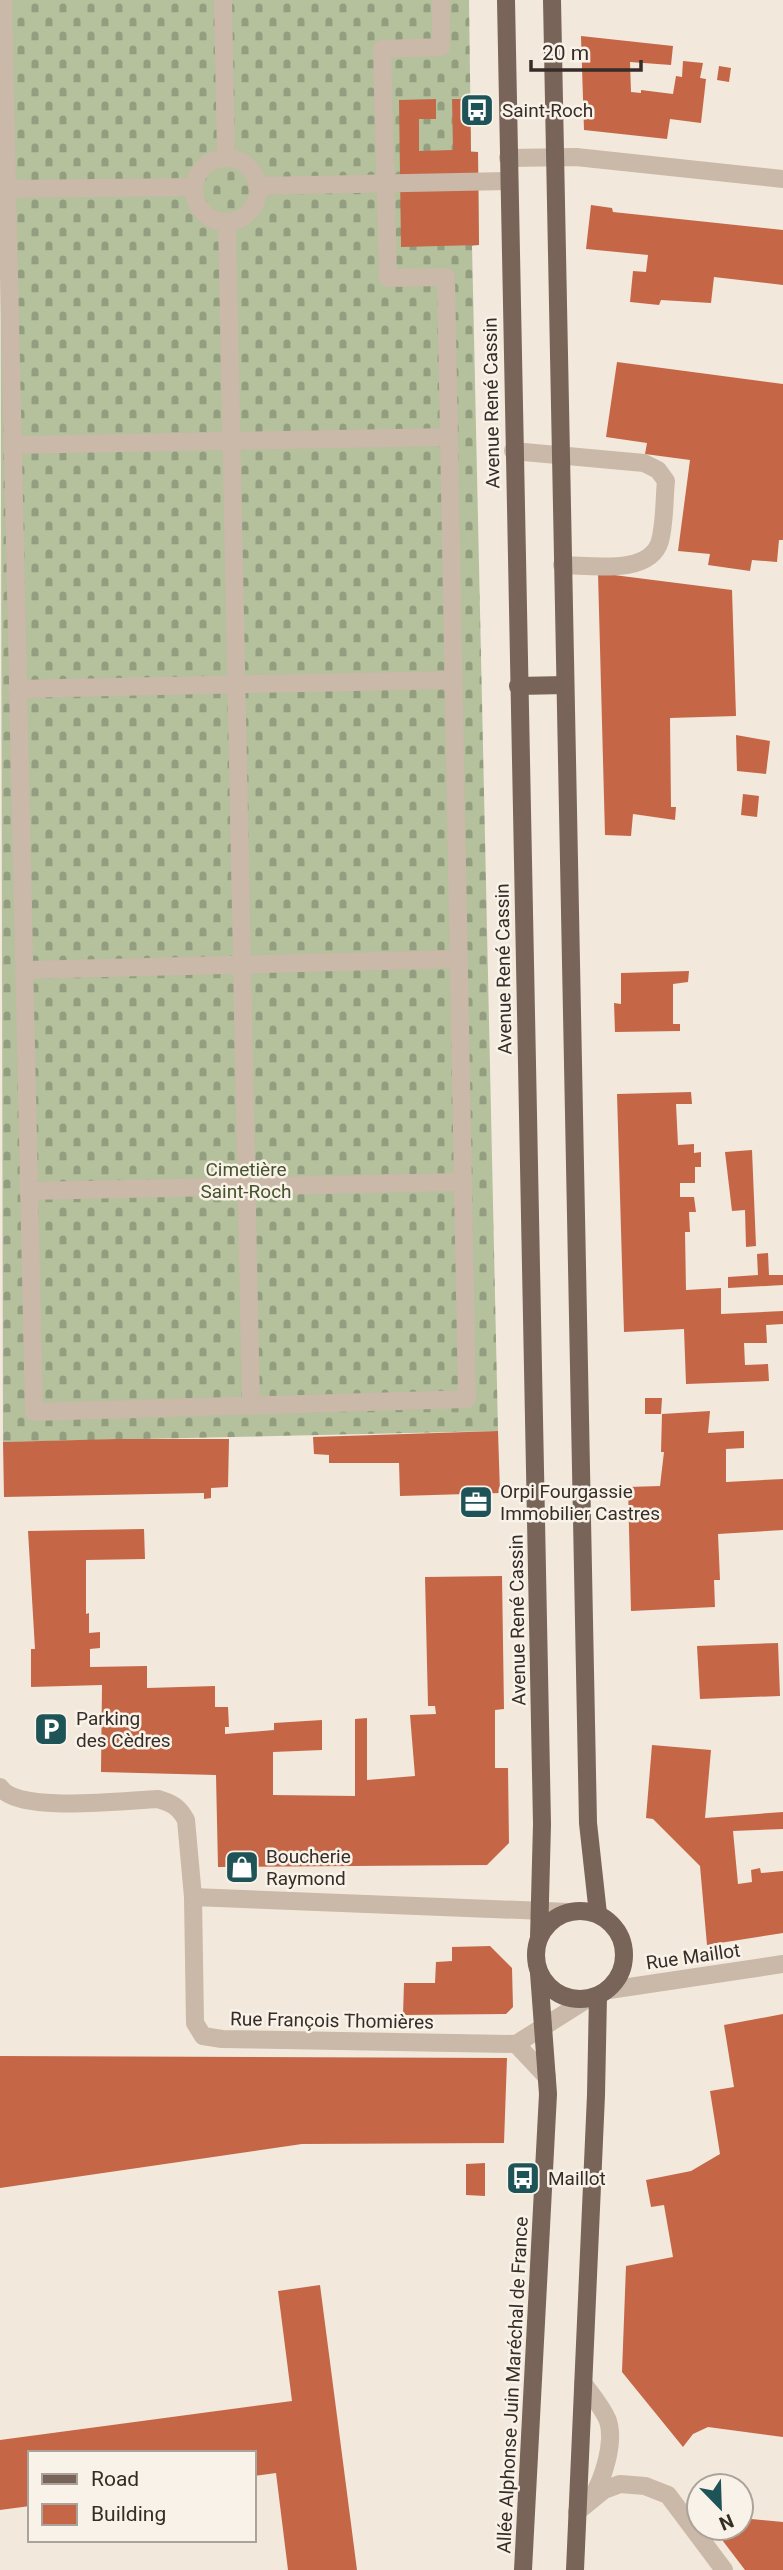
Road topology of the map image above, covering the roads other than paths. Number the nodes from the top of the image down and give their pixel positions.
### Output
1 (3, 0) edge
2 (223, 0) edge
3 (441, 0) edge
4 (506, 0) edge
5 (552, 0) edge
6 (554, 157) junction
7 (226, 158) junction
8 (508, 158) junction
9 (783, 179) edge
10 (508, 181) junction
11 (386, 185) junction
12 (257, 186) junction
13 (194, 187) junction
14 (3, 189) edge
15 (227, 222) junction
16 (449, 437) junction
17 (232, 441) junction
18 (12, 445) junction
19 (513, 451) junction
20 (559, 453) junction
21 (562, 565) junction
22 (454, 680) junction
23 (236, 684) junction
24 (565, 685) junction
25 (518, 686) junction
26 (17, 689) junction
27 (459, 959) junction
28 (242, 965) junction
29 (24, 970) junction
30 (463, 1182) junction
31 (246, 1187) junction
32 (28, 1191) junction
33 (251, 1406) junction
34 (0, 1787) edge
35 (193, 1897) junction
36 (540, 1910) junction
37 (569, 1912) junction
38 (598, 1914) junction
39 (539, 1938) junction
40 (783, 1964) edge
41 (539, 1973) junction
42 (598, 1995) junction
43 (543, 2027) junction
44 (516, 2043) junction
45 (547, 2077) junction
46 (583, 2382) junction
47 (584, 2506) junction
48 (523, 2570) edge
49 (575, 2570) edge
50 (724, 2570) edge

1 - 14 street
2 - 7 street
3 - 11 street
4 - 8 main road, Avenue René Cassin
5 - 6 main road
6 - 8 street
6 - 9 street
6 - 20 main road
7 - 12 street
7 - 13 street
8 - 10 main road, Avenue René Cassin
10 - 11 street
10 - 19 main road, Avenue René Cassin
11 - 12 street
11 - 16 street
12 - 15 street
13 - 14 street
13 - 15 street
14 - 18 street
15 - 17 street
16 - 17 street
16 - 22 street
17 - 18 street
17 - 23 street
18 - 26 street
19 - 20 street
19 - 25 main road, Avenue René Cassin
20 - 21 main road
20 - 21 street
21 - 24 main road
22 - 23 street
22 - 27 street
23 - 26 street
23 - 28 street
24 - 25 main road
24 - 38 main road
25 - 36 main road, Avenue René Cassin
26 - 29 street
27 - 28 street
27 - 30 street
28 - 29 street
28 - 31 street
29 - 32 street
30 - 31 street
30 - 33 street
31 - 32 street
31 - 33 street
32 - 33 street
34 - 35 street, Rue François Thomières
35 - 36 street
35 - 44 street, Rue François Thomières
36 - 37 street
36 - 39 main road, Avenue René Cassin
37 - 38 main road
37 - 39 main road
38 - 42 main road
39 - 41 main road
40 - 42 street, Rue Maillot
41 - 42 main road
41 - 43 main road, Allée Alphonse Juin Maréchal de France
42 - 43 street
42 - 46 main road
43 - 44 street
43 - 45 main road, Allée Alphonse Juin Maréchal de France
44 - 45 street
45 - 48 main road, Allée Alphonse Juin Maréchal de France
46 - 47 main road
46 - 47 street
47 - 49 main road
47 - 50 street

